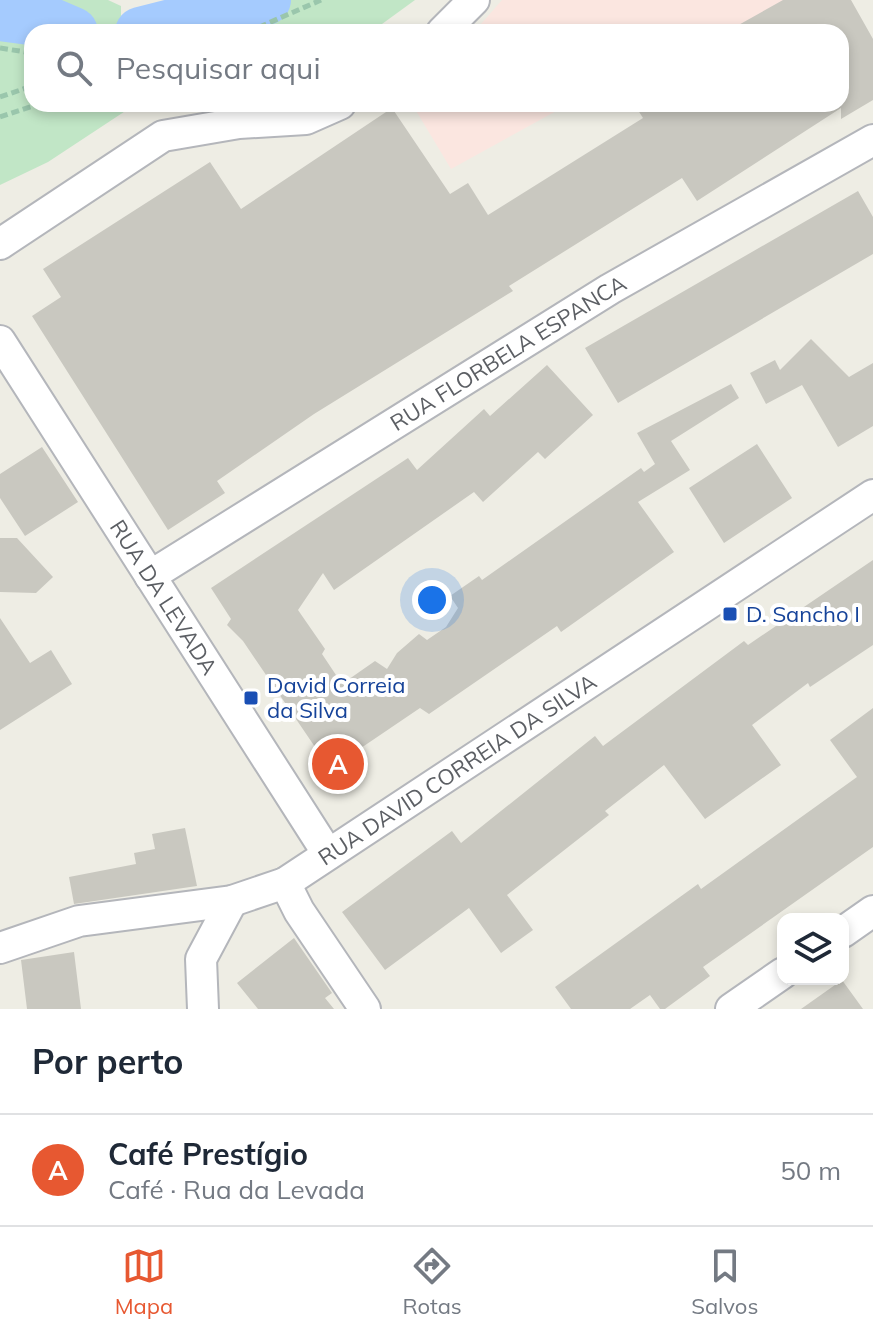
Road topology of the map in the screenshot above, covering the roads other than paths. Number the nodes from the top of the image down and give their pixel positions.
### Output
1 (474, 0) edge
2 (450, 24) edge
3 (322, 112) edge
4 (873, 140) edge
5 (0, 244) edge
6 (0, 341) edge
7 (873, 495) edge
8 (150, 576) junction
9 (328, 854) junction
10 (285, 883) junction
11 (232, 901) junction
12 (873, 911) edge
13 (849, 928) edge
14 (0, 948) edge
15 (777, 977) edge
16 (203, 1009) edge
17 (365, 1009) edge
18 (731, 1009) edge

1 - 2 street
3 - 5 street
4 - 8 street, RUA FLORBELA ESPANCA
6 - 8 street, RUA DA LEVADA
7 - 9 street, RUA DAVID CORREIA DA SILVA
8 - 9 street, RUA DA LEVADA
9 - 10 street, RUA DAVID CORREIA DA SILVA
10 - 11 street, RUA DAVID CORREIA DA SILVA
10 - 17 street
11 - 14 street, RUA DAVID CORREIA DA SILVA
11 - 16 street
12 - 13 street
15 - 18 street

